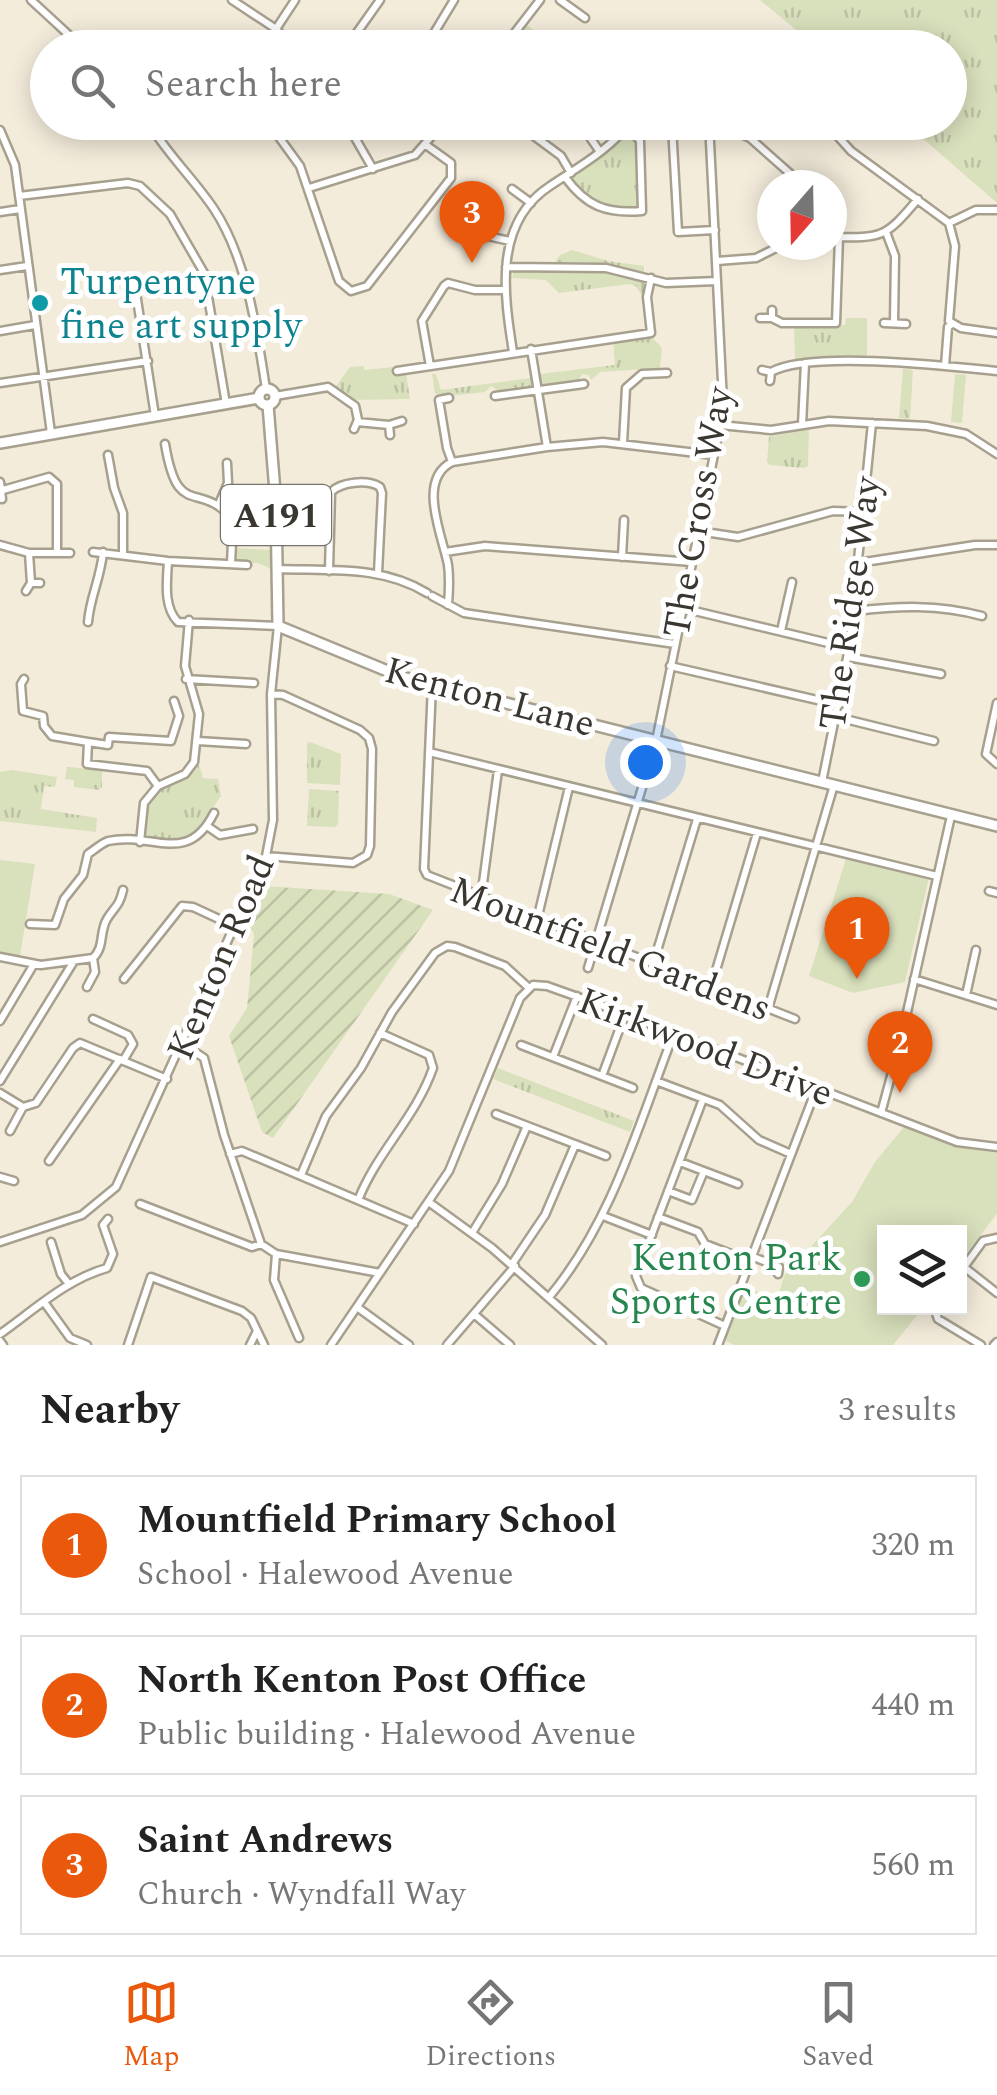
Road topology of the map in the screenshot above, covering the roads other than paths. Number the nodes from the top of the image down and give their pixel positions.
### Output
1 (31, 0) edge
2 (232, 0) edge
3 (295, 0) edge
4 (380, 0) edge
5 (454, 0) edge
6 (540, 0) edge
7 (560, 0) edge
8 (585, 18) dead end
9 (276, 28) joint
10 (64, 30) edge
11 (359, 30) edge
12 (436, 30) edge
13 (517, 30) edge
14 (0, 130) edge
15 (159, 140) edge
16 (282, 140) edge
17 (357, 140) edge
18 (429, 140) edge
19 (539, 140) edge
20 (591, 140) edge
21 (612, 140) edge
22 (639, 140) edge
23 (673, 140) edge
24 (710, 140) edge
25 (752, 140) edge
26 (842, 140) edge
27 (426, 144) junction
28 (600, 152) junction
29 (373, 169) junction
30 (787, 170) edge
31 (568, 175) junction
32 (309, 188) junction
33 (512, 188) dead end
34 (19, 196) junction
35 (918, 199) junction
36 (531, 203) junction
37 (20, 209) junction
38 (997, 210) edge
39 (0, 212) edge
40 (950, 223) junction
41 (469, 224) dead end
42 (715, 230) junction
43 (886, 232) junction
44 (847, 237) edge
45 (510, 242) junction
46 (757, 258) edge
47 (837, 260) edge
48 (716, 261) junction
49 (28, 266) junction
50 (506, 267) junction
51 (0, 270) edge
52 (651, 278) junction
53 (134, 280) dead end
54 (717, 281) junction
55 (503, 290) junction
56 (760, 318) dead end
57 (950, 320) junction
58 (884, 323) dead end
59 (894, 323) junction
60 (906, 324) dead end
61 (35, 325) junction
62 (0, 331) edge
63 (997, 333) edge
64 (532, 349) junction
65 (513, 352) junction
66 (148, 361) junction
67 (805, 363) junction
68 (430, 366) junction
69 (945, 366) junction
70 (997, 371) edge
71 (397, 372) dead end
72 (667, 374) dead end
73 (768, 374) dead end
74 (42, 376) junction
75 (0, 383) edge
76 (584, 384) dead end
77 (538, 391) junction
78 (270, 392) junction
79 (495, 396) dead end
80 (449, 398) dead end
81 (264, 402) junction
82 (226, 405) junction
83 (156, 418) junction
84 (402, 421) dead end
85 (872, 423) junction
86 (389, 424) junction
87 (802, 424) junction
88 (720, 425) junction
89 (50, 433) junction
90 (390, 435) dead end
91 (0, 443) edge
92 (623, 443) junction
93 (166, 444) dead end
94 (547, 446) junction
95 (996, 453) edge
96 (108, 454) dead end
97 (714, 455) junction
98 (452, 462) junction
99 (227, 463) dead end
100 (2, 490) edge
101 (219, 504) junction
102 (864, 512) junction
103 (624, 520) dead end
104 (698, 531) junction
105 (0, 546) edge
106 (997, 546) edge
107 (57, 552) junction
108 (93, 552) dead end
109 (104, 552) junction
110 (445, 552) junction
111 (29, 553) junction
112 (70, 553) dead end
113 (123, 554) junction
114 (622, 557) junction
115 (168, 562) junction
116 (692, 562) junction
117 (858, 563) junction
118 (231, 564) junction
119 (246, 565) dead end
120 (278, 569) junction
121 (329, 570) junction
122 (378, 573) junction
123 (792, 582) dead end
124 (26, 592) dead end
125 (448, 605) junction
126 (682, 608) junction
127 (854, 611) junction
128 (982, 616) dead end
129 (189, 620) junction
130 (88, 622) dead end
131 (278, 626) junction
132 (782, 631) junction
133 (675, 644) junction
134 (849, 648) junction
135 (848, 657) junction
136 (670, 666) junction
137 (240, 672) dead end
138 (941, 674) dead end
139 (24, 679) dead end
140 (186, 679) junction
141 (239, 682) junction
142 (254, 683) dead end
143 (432, 685) junction
144 (272, 694) junction
145 (174, 702) dead end
146 (997, 703) edge
147 (839, 705) junction
148 (836, 717) junction
149 (934, 740) dead end
150 (198, 741) junction
151 (656, 741) junction
152 (88, 742) junction
153 (222, 742) junction
154 (246, 744) dead end
155 (429, 752) junction
156 (221, 755) dead end
157 (997, 764) edge
158 (498, 770) junction
159 (822, 782) junction
160 (834, 785) junction
161 (158, 786) junction
162 (568, 787) junction
163 (639, 804) junction
164 (214, 813) dead end
165 (952, 816) junction
166 (697, 819) junction
167 (207, 826) junction
168 (997, 826) edge
169 (252, 829) dead end
170 (757, 833) junction
171 (140, 842) junction
172 (817, 848) junction
173 (266, 856) junction
174 (938, 876) junction
175 (123, 890) dead end
176 (481, 898) junction
177 (537, 920) junction
178 (30, 924) dead end
179 (234, 926) junction
180 (595, 942) junction
181 (976, 950) dead end
182 (0, 957) edge
183 (93, 958) junction
184 (74, 961) junction
185 (34, 964) junction
186 (653, 964) junction
187 (588, 968) dead end
188 (124, 979) dead end
189 (914, 979) junction
190 (711, 986) junction
191 (87, 987) dead end
192 (527, 989) junction
193 (966, 994) junction
194 (577, 996) junction
195 (997, 1005) edge
196 (768, 1009) junction
197 (625, 1014) junction
198 (93, 1019) dead end
199 (795, 1019) dead end
200 (0, 1021) edge
201 (379, 1033) junction
202 (674, 1033) junction
203 (183, 1044) junction
204 (522, 1045) dead end
205 (553, 1057) junction
206 (122, 1060) junction
207 (602, 1076) junction
208 (167, 1079) junction
209 (656, 1080) junction
210 (0, 1081) edge
211 (816, 1087) junction
212 (634, 1088) dead end
213 (0, 1092) edge
214 (704, 1099) junction
215 (23, 1107) junction
216 (881, 1113) junction
217 (496, 1114) dead end
218 (527, 1126) junction
219 (10, 1131) dead end
220 (575, 1144) junction
221 (997, 1147) edge
222 (230, 1154) junction
223 (791, 1154) junction
224 (606, 1156) dead end
225 (50, 1161) dead end
226 (680, 1162) junction
227 (704, 1171) junction
228 (301, 1175) junction
229 (0, 1177) edge
230 (14, 1181) dead end
231 (738, 1184) dead end
232 (668, 1191) junction
233 (358, 1198) junction
234 (430, 1203) junction
235 (140, 1204) dead end
236 (603, 1216) junction
237 (658, 1216) junction
238 (108, 1219) dead end
239 (414, 1224) junction
240 (472, 1233) junction
241 (652, 1235) junction
242 (997, 1238) edge
243 (0, 1242) edge
244 (51, 1242) dead end
245 (260, 1244) junction
246 (276, 1254) junction
247 (750, 1259) junction
248 (967, 1263) edge
249 (513, 1265) junction
250 (967, 1273) edge
251 (380, 1274) junction
252 (778, 1274) dead end
253 (69, 1284) junction
254 (997, 1292) edge
255 (550, 1296) junction
256 (44, 1302) junction
257 (357, 1307) junction
258 (474, 1314) junction
259 (937, 1315) edge
260 (725, 1326) junction
261 (258, 1331) junction
262 (299, 1338) dead end
263 (1, 1340) edge
264 (406, 1344) edge
265 (86, 1345) edge
266 (128, 1345) edge
267 (250, 1345) edge
268 (264, 1345) edge
269 (331, 1345) edge
270 (448, 1345) edge
271 (510, 1345) edge
272 (602, 1345) edge
273 (718, 1345) edge
274 (981, 1345) edge

1 - 10 street
2 - 9 street
3 - 9 street
4 - 11 street
5 - 12 street
6 - 13 street
7 - 8 street
14 - 34 street
15 - 78 street
16 - 32 street
17 - 29 street
18 - 27 street
19 - 31 street
20 - 28 street
21 - 28 street
22 - 31 street
23 - 42 street
24 - 42 street, The Cross Way
25 - 30 street
26 - 35 street
27 - 29 street
27 - 32 street
28 - 31 street
29 - 32 street
31 - 36 street
33 - 36 street
34 - 37 street
34 - 82 street
35 - 40 street
35 - 43 street
36 - 45 street
37 - 39 street
37 - 49 street
38 - 40 street
40 - 57 street
41 - 45 street
42 - 48 street, The Cross Way
43 - 44 street
43 - 59 street
45 - 50 street
46 - 48 street
47 - 56 street
48 - 54 street, The Cross Way
49 - 51 street
49 - 61 street
50 - 52 street
50 - 55 street
52 - 54 street
52 - 64 street
53 - 66 street
54 - 88 street, The Cross Way
55 - 65 street
55 - 68 street
57 - 63 street
57 - 69 street
58 - 59 street
59 - 60 street
61 - 62 street
61 - 74 street
64 - 65 street
64 - 77 street
65 - 68 street
66 - 74 street
66 - 83 street
67 - 69 street
67 - 73 street
67 - 87 street
68 - 71 street
69 - 70 street
72 - 92 street
74 - 75 street
74 - 89 street
76 - 77 street
77 - 79 street
77 - 94 street
78 - 81 main road
78 - 86 street
80 - 98 street
81 - 82 main road
81 - 120 main road, Kenton Road / A191
82 - 83 main road
83 - 89 main road
84 - 86 street
85 - 87 street
85 - 95 street
85 - 102 street, The Ridge Way
86 - 90 street
87 - 88 street
88 - 97 street, The Cross Way
89 - 91 main road
92 - 94 street
92 - 97 street
93 - 101 street
94 - 98 street
96 - 113 street
97 - 104 street, The Cross Way
98 - 110 street
99 - 101 street
100 - 107 street
101 - 118 street
102 - 104 street
102 - 117 street, The Ridge Way
103 - 114 street
104 - 116 street, The Cross Way
105 - 111 street
106 - 117 street
107 - 111 street
107 - 112 street
108 - 109 street
109 - 113 street
109 - 130 street
110 - 114 street
110 - 125 street
111 - 124 street
113 - 115 street
114 - 116 street
115 - 118 street
115 - 129 street
116 - 126 street, The Cross Way
117 - 127 street, The Ridge Way
118 - 119 street
120 - 121 street
120 - 131 main road, Kenton Road / A191
121 - 122 street
121 - 122 street
122 - 125 street
123 - 132 street
125 - 133 street
126 - 132 street
126 - 133 street, The Cross Way
127 - 128 street
127 - 134 street, The Ridge Way
129 - 131 street
129 - 140 street
131 - 143 main road, Kenton Lane
131 - 144 street, Kenton Road
132 - 134 street
133 - 136 street, The Cross Way
134 - 135 street, The Ridge Way
135 - 138 street
135 - 147 street, The Ridge Way
136 - 147 street
136 - 151 street, The Cross Way
137 - 141 street
139 - 152 street
140 - 141 street
140 - 150 street
141 - 142 street
143 - 151 main road, Kenton Lane
143 - 155 street
144 - 173 street, Kenton Road
144 - 173 street
145 - 152 street
146 - 157 street
147 - 148 street, The Ridge Way
148 - 149 street
148 - 159 street, The Ridge Way
150 - 153 street
150 - 161 street
151 - 159 main road, Kenton Lane
151 - 163 street, The Cross Way
152 - 161 street
153 - 154 street
153 - 156 street
155 - 158 street
155 - 176 street, Mountfield Gardens
158 - 162 street
158 - 176 street
159 - 160 main road, Kenton Lane
160 - 165 main road, Kenton Lane
160 - 172 street
161 - 171 street
162 - 163 street
162 - 177 street
163 - 166 street
163 - 180 street, The Cross Way
164 - 167 street
165 - 168 main road, Kenton Lane
165 - 174 street
166 - 170 street
166 - 186 street
167 - 169 street
167 - 171 street
170 - 172 street
170 - 190 street
171 - 178 street
172 - 174 street
172 - 196 street
173 - 179 street, Kenton Road
174 - 189 street
175 - 183 street
176 - 177 street, Mountfield Gardens
177 - 180 street, Mountfield Gardens
179 - 188 street
179 - 203 street, Kenton Road
180 - 186 street, Mountfield Gardens
180 - 187 street, The Cross Way
181 - 193 street
182 - 185 street
183 - 184 street
183 - 191 street
184 - 185 street
184 - 210 street
185 - 200 street
186 - 190 street, Mountfield Gardens
189 - 193 street
189 - 216 street
190 - 196 street, Mountfield Gardens
192 - 194 street, Kirkwood Drive
192 - 201 street, Kirkwood Drive
192 - 234 street
193 - 195 street
194 - 197 street, Kirkwood Drive
194 - 205 street
196 - 199 street, Mountfield Gardens
197 - 202 street, Kirkwood Drive
197 - 207 street
198 - 206 street
201 - 228 street, Kirkwood Drive
201 - 233 street
202 - 209 street
202 - 211 street, Kirkwood Drive
203 - 208 street, Kenton Road
203 - 222 street
204 - 205 street
205 - 207 street
206 - 208 street
206 - 215 street
206 - 225 street
207 - 212 street
208 - 243 street, Kenton Road
209 - 214 street
209 - 236 street
211 - 216 street, Kirkwood Drive
211 - 223 street
213 - 215 street
214 - 223 street
214 - 226 street
215 - 219 street
216 - 221 street, Kirkwood Drive
217 - 218 street
218 - 220 street
218 - 240 street
220 - 224 street
220 - 249 street
222 - 228 street
222 - 245 street
223 - 247 street
226 - 227 street
226 - 232 street
227 - 231 street
227 - 232 street
228 - 233 street
229 - 230 street
232 - 237 street
233 - 239 street
234 - 239 street
234 - 240 street
235 - 245 street
236 - 241 street
236 - 255 street
237 - 241 street
237 - 247 street
238 - 253 street
239 - 251 street
240 - 249 street
241 - 260 street
242 - 248 street
244 - 253 street
245 - 246 street
246 - 251 street
246 - 262 street
247 - 252 street
247 - 260 street
249 - 255 street
249 - 258 street
250 - 254 street
251 - 257 street
253 - 256 street
255 - 272 street
256 - 263 street
256 - 265 street
257 - 264 street
257 - 269 street
258 - 270 street
258 - 271 street
259 - 274 street
260 - 273 street
261 - 266 street
261 - 267 street
261 - 268 street

